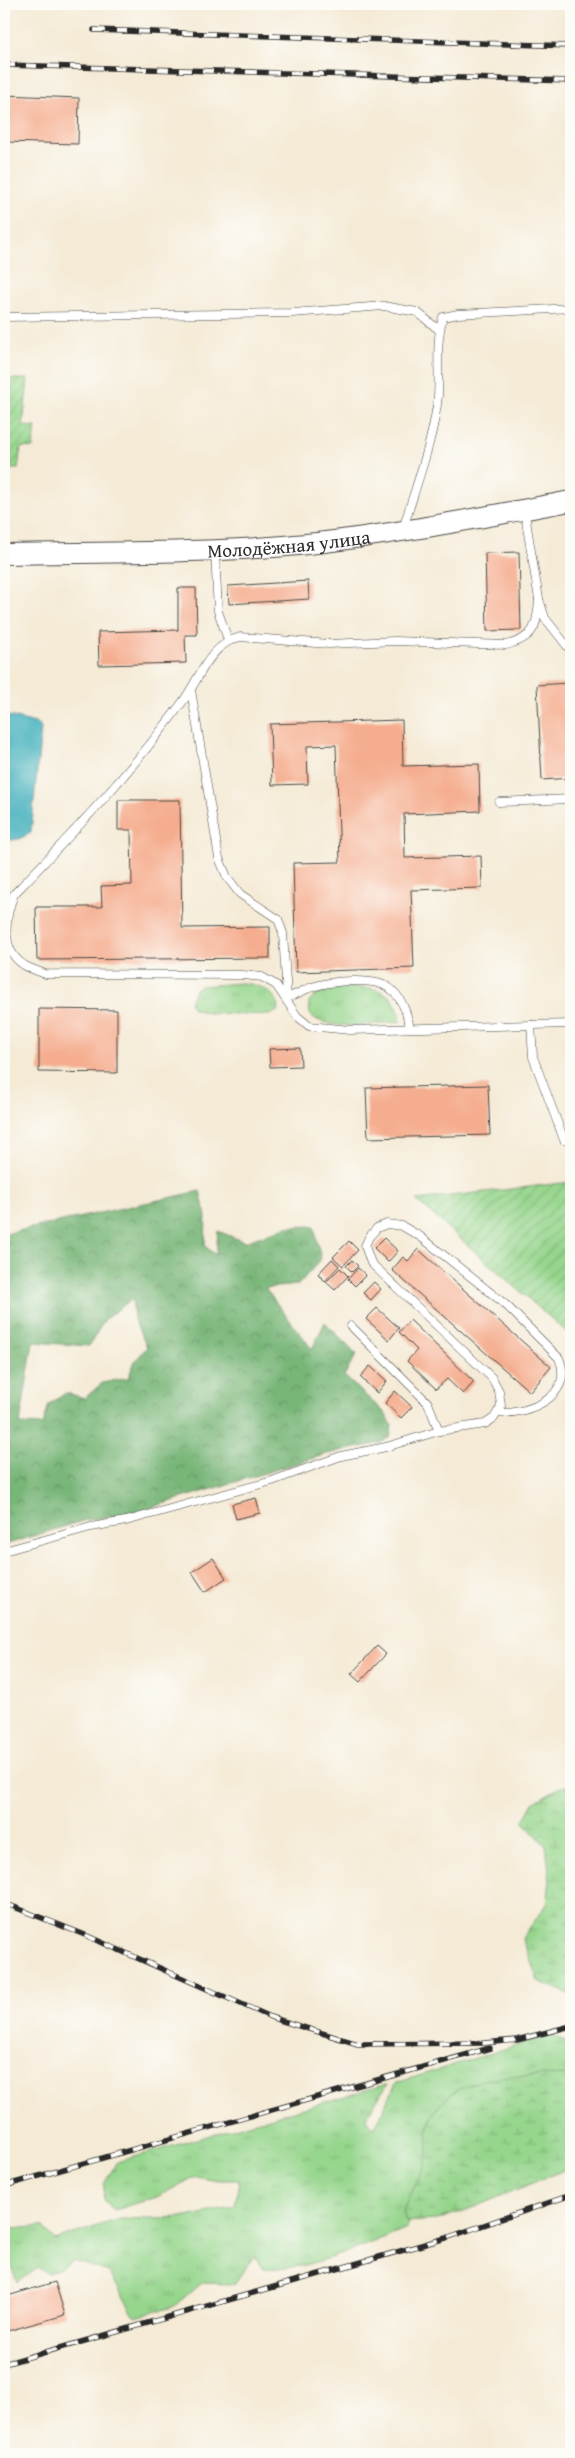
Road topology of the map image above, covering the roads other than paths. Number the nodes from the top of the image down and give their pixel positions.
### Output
1 (571, 308) edge
2 (4, 317) edge
3 (439, 330) junction
4 (571, 500) edge
5 (524, 509) junction
6 (403, 531) junction
7 (215, 550) junction
8 (4, 554) edge
9 (538, 599) junction
10 (228, 640) junction
11 (571, 651) edge
12 (191, 690) junction
13 (571, 799) edge
14 (499, 802) dead end
15 (287, 998) junction
16 (571, 1024) edge
17 (531, 1025) junction
18 (410, 1028) junction
19 (564, 1140) dead end
20 (351, 1326) dead end
21 (499, 1413) junction
22 (439, 1431) junction
23 (4, 1551) edge

1 - 3 lane
2 - 3 lane
3 - 6 lane
4 - 5 street, Молодёжная улица
5 - 6 street, Молодёжная улица
5 - 9 lane
6 - 7 street, Молодёжная улица
7 - 8 street, Молодёжная улица
7 - 10 lane
9 - 10 lane
9 - 11 lane
10 - 12 lane
12 - 15 lane
12 - 15 lane
13 - 14 lane
15 - 18 lane
15 - 18 lane
16 - 17 lane
17 - 18 lane
17 - 19 lane
20 - 22 lane
21 - 21 lane
21 - 22 lane
22 - 23 lane

